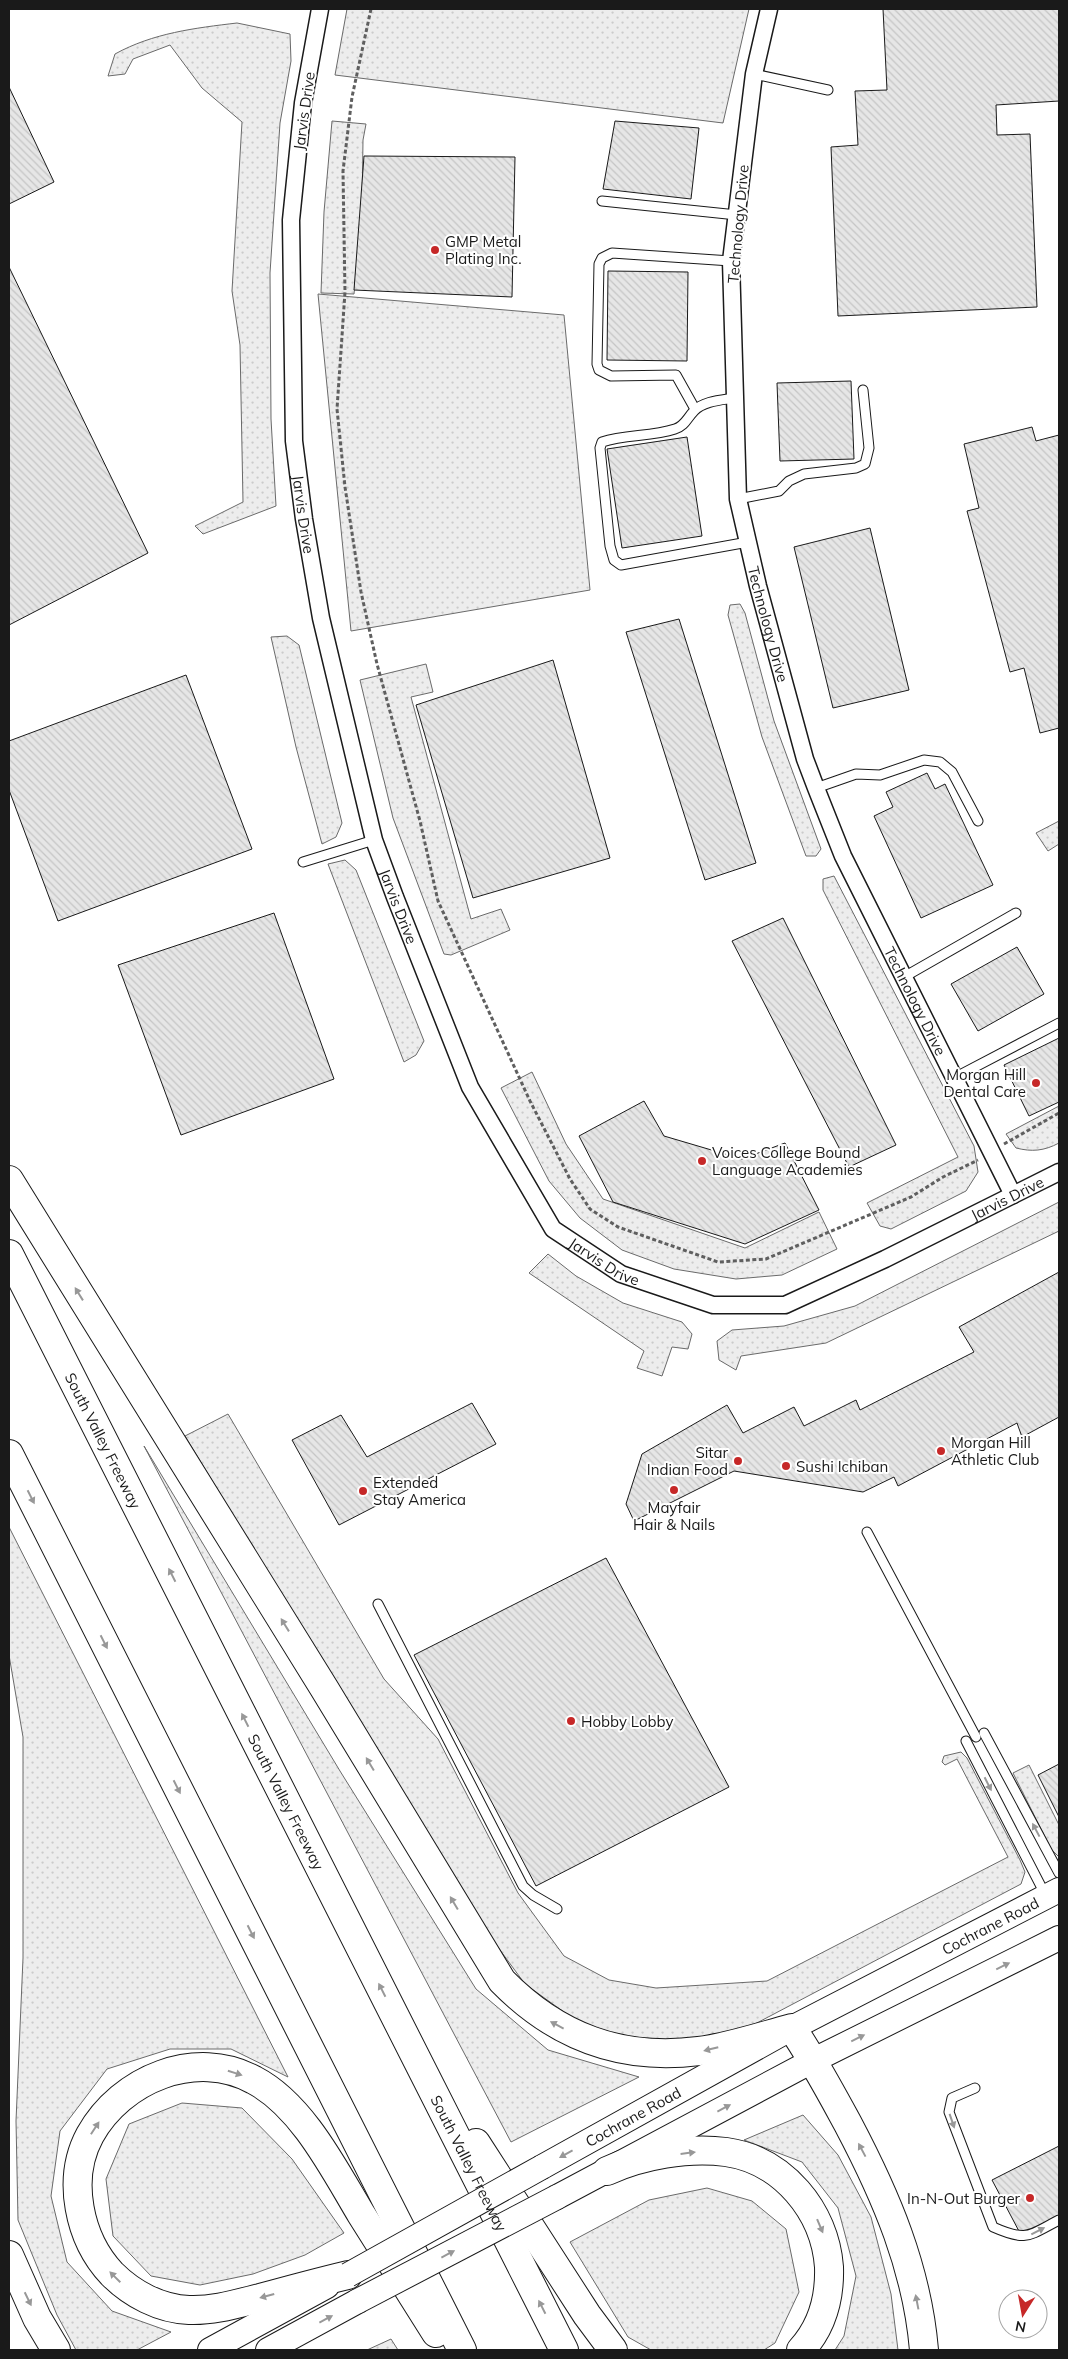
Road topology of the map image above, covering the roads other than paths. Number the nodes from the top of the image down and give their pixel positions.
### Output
1 (320, 9) edge
2 (769, 9) edge
3 (754, 74) junction
4 (828, 90) dead end
5 (602, 201) dead end
6 (737, 215) junction
7 (731, 261) junction
8 (863, 390) dead end
9 (734, 398) junction
10 (695, 409) junction
11 (738, 499) junction
12 (748, 542) junction
13 (816, 788) junction
14 (978, 822) dead end
15 (374, 840) junction
16 (303, 862) dead end
17 (1016, 913) dead end
18 (904, 977) junction
19 (1059, 1023) edge
20 (954, 1078) junction
21 (1059, 1172) edge
22 (9, 1180) edge
23 (1013, 1194) junction
24 (9, 1254) edge
25 (9, 1454) edge
26 (867, 1532) dead end
27 (378, 1604) dead end
28 (966, 1741) dead end
29 (1059, 1873) edge
30 (1053, 1894) edge
31 (557, 1909) dead end
32 (1059, 1938) edge
33 (394, 2015) junction
34 (792, 2028) junction
35 (814, 2060) junction
36 (975, 2088) dead end
37 (607, 2170) junction
38 (1059, 2220) edge
39 (9, 2255) edge
40 (348, 2275) junction
41 (56, 2350) edge
42 (210, 2350) edge
43 (268, 2350) edge
44 (446, 2350) edge
45 (462, 2350) edge
46 (564, 2350) edge
47 (613, 2350) edge
48 (800, 2350) edge
49 (924, 2350) edge

1 - 15 street, Jarvis Drive
2 - 3 street, Technology Drive
3 - 4 lane
3 - 6 street, Technology Drive
5 - 6 lane
6 - 7 street, Technology Drive
7 - 9 street, Technology Drive
7 - 10 lane
8 - 11 lane
9 - 10 lane
9 - 11 street, Technology Drive
10 - 12 lane
11 - 12 street, Technology Drive
12 - 13 street, Technology Drive
13 - 14 lane
13 - 18 street, Technology Drive
15 - 16 lane
15 - 23 street, Jarvis Drive
17 - 18 lane
18 - 20 street, Technology Drive
19 - 20 lane
20 - 23 street, Technology Drive
21 - 23 street, Jarvis Drive
34 -> 22 highway
33 -> 24 highway, South Valley Freeway
25 -> 45 highway
29 -> 26 lane
27 - 31 lane
28 -> 30 lane
30 - 34 main road, Cochrane Road
35 -> 32 main road
46 -> 33 highway, South Valley Freeway
33 - 47 highway
34 - 35 highway
34 -> 40 main road, Cochrane Road, bridge
37 -> 35 main road
49 -> 35 highway
36 -> 38 lane
43 -> 37 main road, bridge
37 -> 48 highway
39 -> 41 highway
40 - 42 main road, Cochrane Road
40 -> 44 highway

